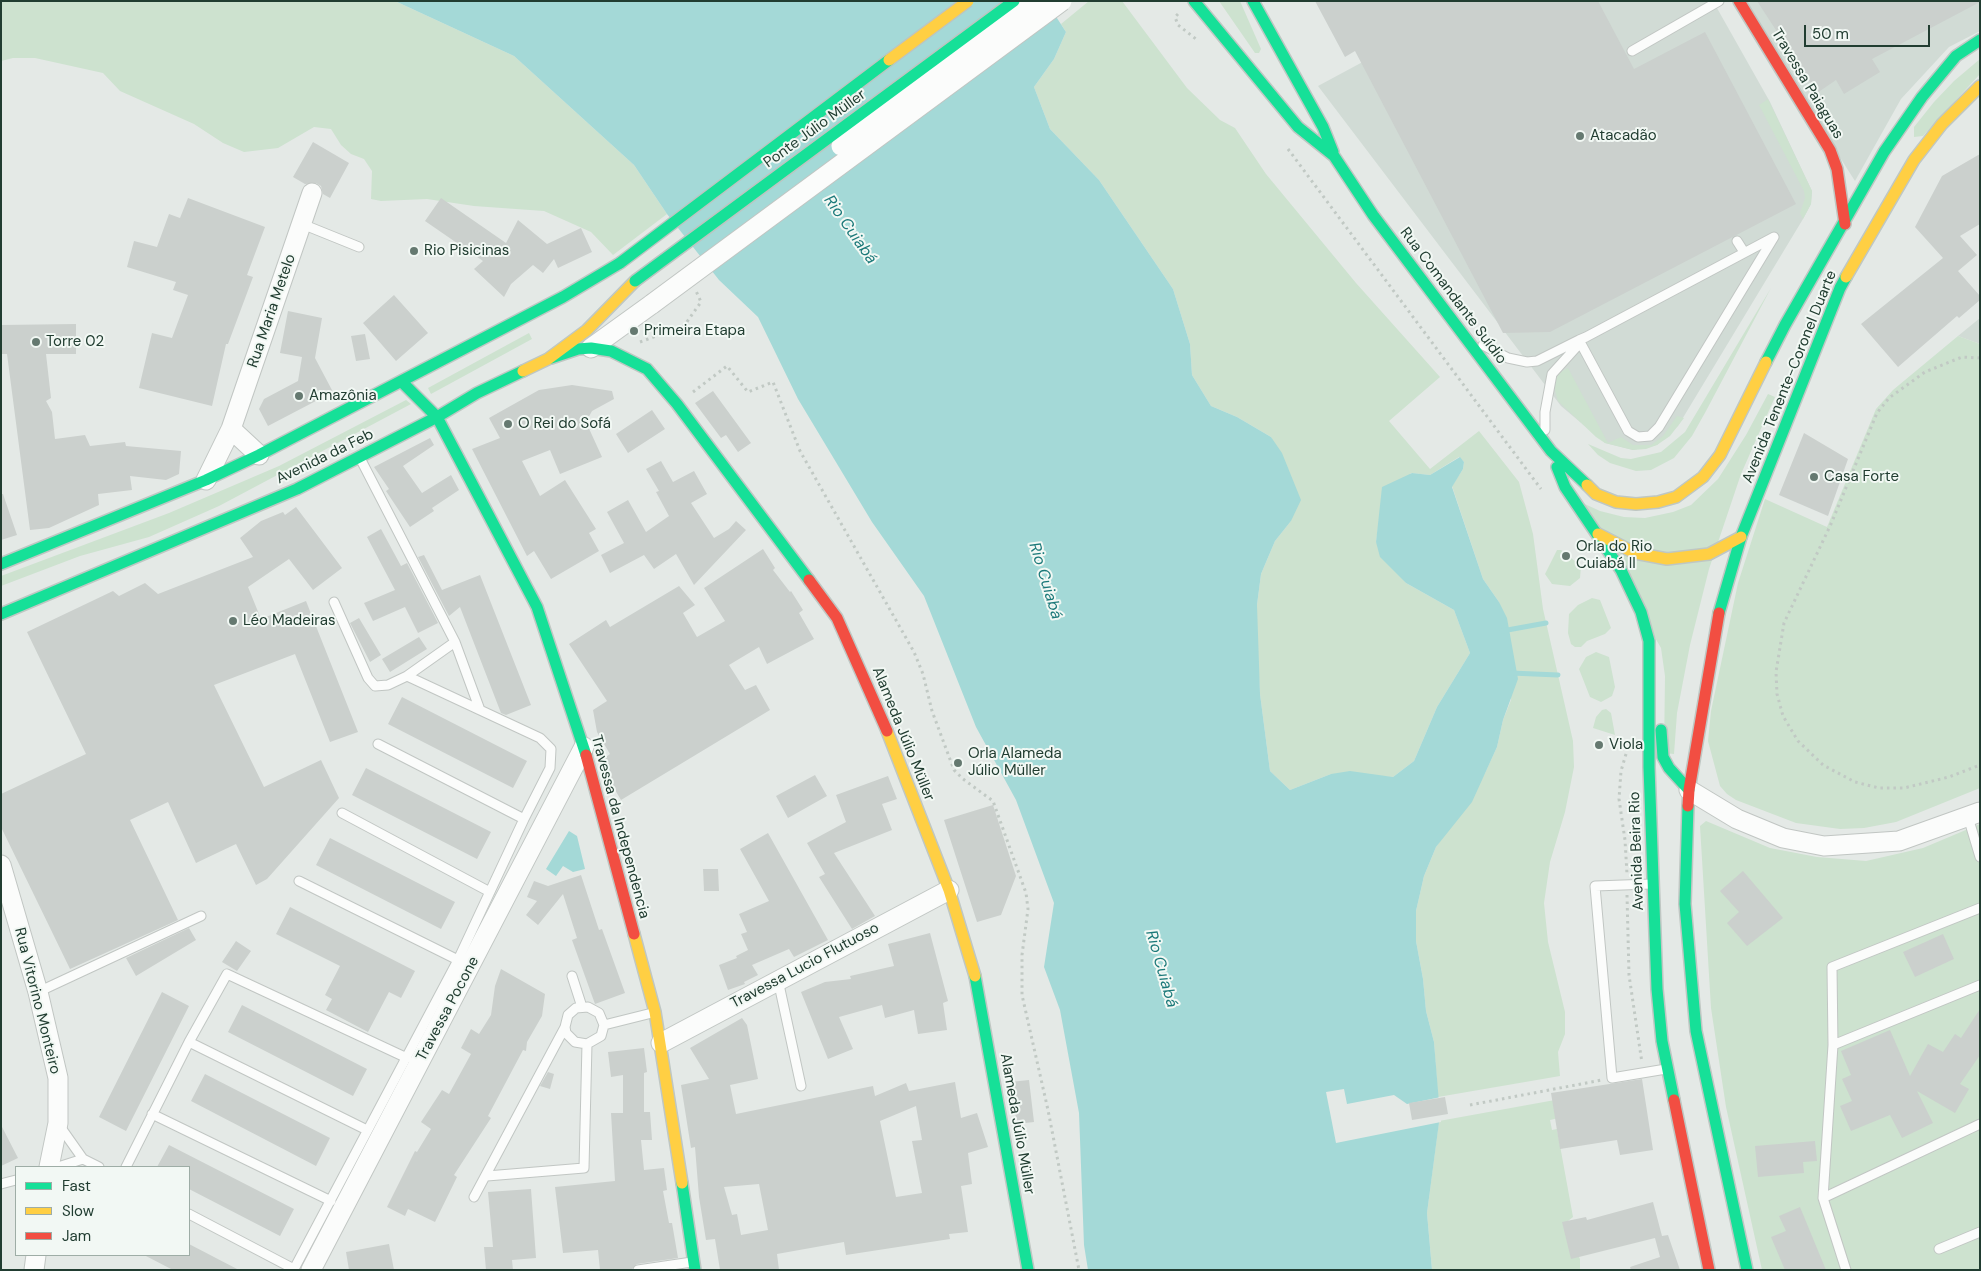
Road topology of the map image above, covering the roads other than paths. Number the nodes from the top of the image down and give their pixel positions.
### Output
1 (968, 1) edge
2 (1014, 1) edge
3 (1037, 1) edge
4 (1062, 1) edge
5 (1194, 1) edge
6 (1254, 1) edge
7 (1719, 1) edge
8 (1739, 1) edge
9 (1980, 40) edge
10 (1632, 51) dead end
11 (1980, 86) edge
12 (1334, 156) junction
13 (1914, 160) junction
14 (1891, 179) dead end
15 (1876, 192) dead end
16 (312, 193) dead end
17 (1846, 216) junction
18 (302, 224) junction
19 (1737, 241) dead end
20 (1844, 243) dead end
21 (359, 247) dead end
22 (1744, 252) junction
23 (1842, 261) dead end
24 (620, 263) joint
25 (1840, 288) junction
26 (643, 292) junction
27 (602, 316) joint
28 (1462, 335) junction
29 (1582, 340) junction
30 (591, 348) junction
31 (548, 359) junction
32 (402, 382) junction
33 (437, 417) junction
34 (231, 429) junction
35 (1547, 447) junction
36 (259, 455) junction
37 (359, 457) junction
38 (206, 480) junction
39 (1597, 533) junction
40 (1741, 537) junction
41 (1, 564) edge
42 (334, 602) dead end
43 (1, 614) edge
44 (1649, 641) junction
45 (455, 642) junction
46 (407, 676) junction
47 (1661, 687) dead end
48 (480, 710) junction
49 (1662, 715) dead end
50 (378, 744) dead end
51 (584, 747) junction
52 (1689, 790) junction
53 (342, 813) dead end
54 (1974, 814) edge
55 (524, 819) junction
56 (1980, 856) edge
57 (1, 866) edge
58 (298, 880) dead end
59 (1654, 884) junction
60 (948, 890) junction
61 (490, 892) junction
62 (1980, 908) edge
63 (202, 916) dead end
64 (458, 960) junction
65 (572, 976) dead end
66 (778, 980) junction
67 (1980, 985) edge
68 (38, 992) junction
69 (582, 1006) junction
70 (655, 1012) junction
71 (604, 1025) junction
72 (565, 1027) junction
73 (189, 1042) junction
74 (661, 1043) junction
75 (587, 1044) junction
76 (1833, 1045) junction
77 (407, 1058) junction
78 (1667, 1068) junction
79 (801, 1086) dead end
80 (152, 1114) junction
81 (58, 1123) junction
82 (1980, 1124) edge
83 (367, 1130) junction
84 (83, 1159) junction
85 (49, 1166) edge
86 (61, 1166) edge
87 (97, 1166) edge
88 (126, 1166) edge
89 (487, 1176) junction
90 (15, 1180) edge
91 (1, 1184) edge
92 (474, 1197) dead end
93 (1822, 1198) junction
94 (331, 1201) junction
95 (190, 1215) edge
96 (1980, 1232) edge
97 (1939, 1249) dead end
98 (36, 1256) edge
99 (694, 1266) edge
100 (34, 1270) edge
101 (311, 1270) edge
102 (638, 1270) edge
103 (1028, 1270) edge
104 (1709, 1270) edge
105 (1748, 1270) edge
106 (1846, 1270) edge

1 - 24 main road, Ponte Júlio Müller, bridge
2 - 26 main road, Ponte Júlio Müller, bridge
3 - 26 street, bridge
4 - 26 street, bridge
5 - 12 main road, Rua Comandante Suídio
6 - 12 main road, Rua Comandante Suídio
7 - 10 lane
8 - 17 main road, Travessa Paiaguas
9 - 17 main road, Avenida Tenente-Coronel Duarte
11 - 13 main road, Avenida Tenente-Coronel Duarte
12 - 28 main road, Rua Comandante Suídio
13 - 14 main road
13 - 25 main road, Avenida Tenente-Coronel Duarte
15 - 17 main road
16 - 18 street, Rua Maria Metelo
17 - 20 main road
17 - 35 main road, Avenida Tenente-Coronel Duarte
18 - 21 lane
18 - 34 street, Rua Maria Metelo
19 - 22 lane
22 - 29 lane
22 - 29 lane
23 - 25 main road
24 - 32 main road, Avenida da Feb
25 - 40 main road, Avenida Tenente-Coronel Duarte
26 - 27 street
26 - 30 street
27 - 31 main road, Avenida da Feb
28 - 29 lane
28 - 35 main road, Rua Comandante Suídio
29 - 35 lane
30 - 31 main road, Alameda Júlio Müller
30 - 60 main road, Alameda Júlio Müller
31 - 33 main road, Avenida da Feb
32 - 33 main road, Travessa da Independencia
32 - 36 main road, Avenida da Feb
33 - 37 main road, Avenida da Feb
33 - 51 main road, Travessa da Independencia
34 - 36 street
34 - 38 street, Rua Maria Metelo
35 - 39 main road, Avenida Beira Rio
36 - 38 main road, Avenida da Feb
37 - 43 main road, Avenida da Feb
37 - 45 lane
38 - 41 main road, Avenida da Feb
39 - 40 main road
39 - 44 main road, Avenida Beira Rio
40 - 52 main road, Avenida Tenente-Coronel Duarte
42 - 46 lane
44 - 47 main road
44 - 59 main road, Avenida Beira Rio
45 - 46 lane
45 - 48 lane
46 - 48 lane
48 - 55 lane
49 - 52 main road
50 - 55 lane
51 - 70 main road, Travessa da Independencia
51 - 101 street, Travessa Pocone
52 - 54 street
52 - 105 main road
53 - 61 lane
54 - 56 lane
55 - 61 lane
57 - 68 street, Rua Vitorino Monteiro
58 - 64 lane
59 - 78 main road, Avenida Beira Rio
59 - 78 lane
60 - 66 street, Travessa Lucio Flutuoso
60 - 103 main road, Alameda Júlio Müller
61 - 64 lane
62 - 76 lane
63 - 68 lane
64 - 77 lane
65 - 69 lane
66 - 74 street, Travessa Lucio Flutuoso
66 - 79 lane
67 - 76 lane
68 - 81 street, Rua Vitorino Monteiro
69 - 71 lane
69 - 72 lane
70 - 71 lane
70 - 74 main road, Travessa da Independencia
71 - 75 lane
72 - 75 lane
72 - 89 lane
73 - 77 lane
73 - 80 lane
73 - 83 lane
74 - 99 main road, Travessa da Independencia
75 - 89 lane
76 - 93 lane
77 - 83 lane
78 - 104 main road, Avenida Beira Rio
80 - 88 lane
80 - 94 lane
81 - 84 lane
81 - 85 street, Rua Vitorino Monteiro
82 - 93 lane
83 - 94 lane
84 - 86 lane
84 - 87 lane
89 - 92 lane
90 - 91 lane
93 - 106 lane
94 - 95 lane
96 - 97 lane
98 - 100 street
99 - 102 lane

